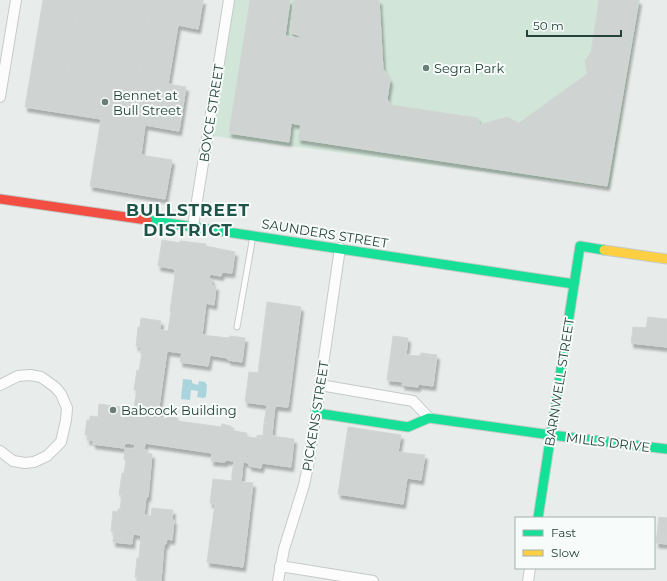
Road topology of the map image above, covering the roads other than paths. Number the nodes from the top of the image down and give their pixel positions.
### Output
1 (16, 0) edge
2 (229, 0) edge
3 (0, 97) edge
4 (0, 199) edge
5 (193, 226) junction
6 (254, 235) junction
7 (340, 248) junction
8 (667, 259) edge
9 (574, 284) junction
10 (238, 327) dead end
11 (0, 385) edge
12 (320, 385) junction
13 (316, 413) junction
14 (429, 418) junction
15 (551, 435) junction
16 (667, 449) edge
17 (0, 451) edge
18 (538, 517) edge
19 (280, 566) junction
20 (530, 569) edge
21 (278, 581) edge
22 (373, 581) edge
23 (528, 581) edge

1 - 3 street
2 - 5 street, BOYCE STREET
4 - 5 street, SAUNDERS STREET
5 - 6 street, SAUNDERS STREET
6 - 7 street, SAUNDERS STREET
6 - 10 lane
7 - 9 street, SAUNDERS STREET
7 - 12 street, PICKENS STREET
8 - 9 street, BARNWELL STREET
9 - 15 street, BARNWELL STREET
11 - 17 street
12 - 13 street, PICKENS STREET
12 - 14 street
13 - 14 street
13 - 19 street, PICKENS STREET
14 - 15 street, MILLS DRIVE
15 - 16 street, MILLS DRIVE
15 - 18 street, BARNWELL STREET
19 - 21 street, PICKENS STREET
19 - 22 street
20 - 23 street

